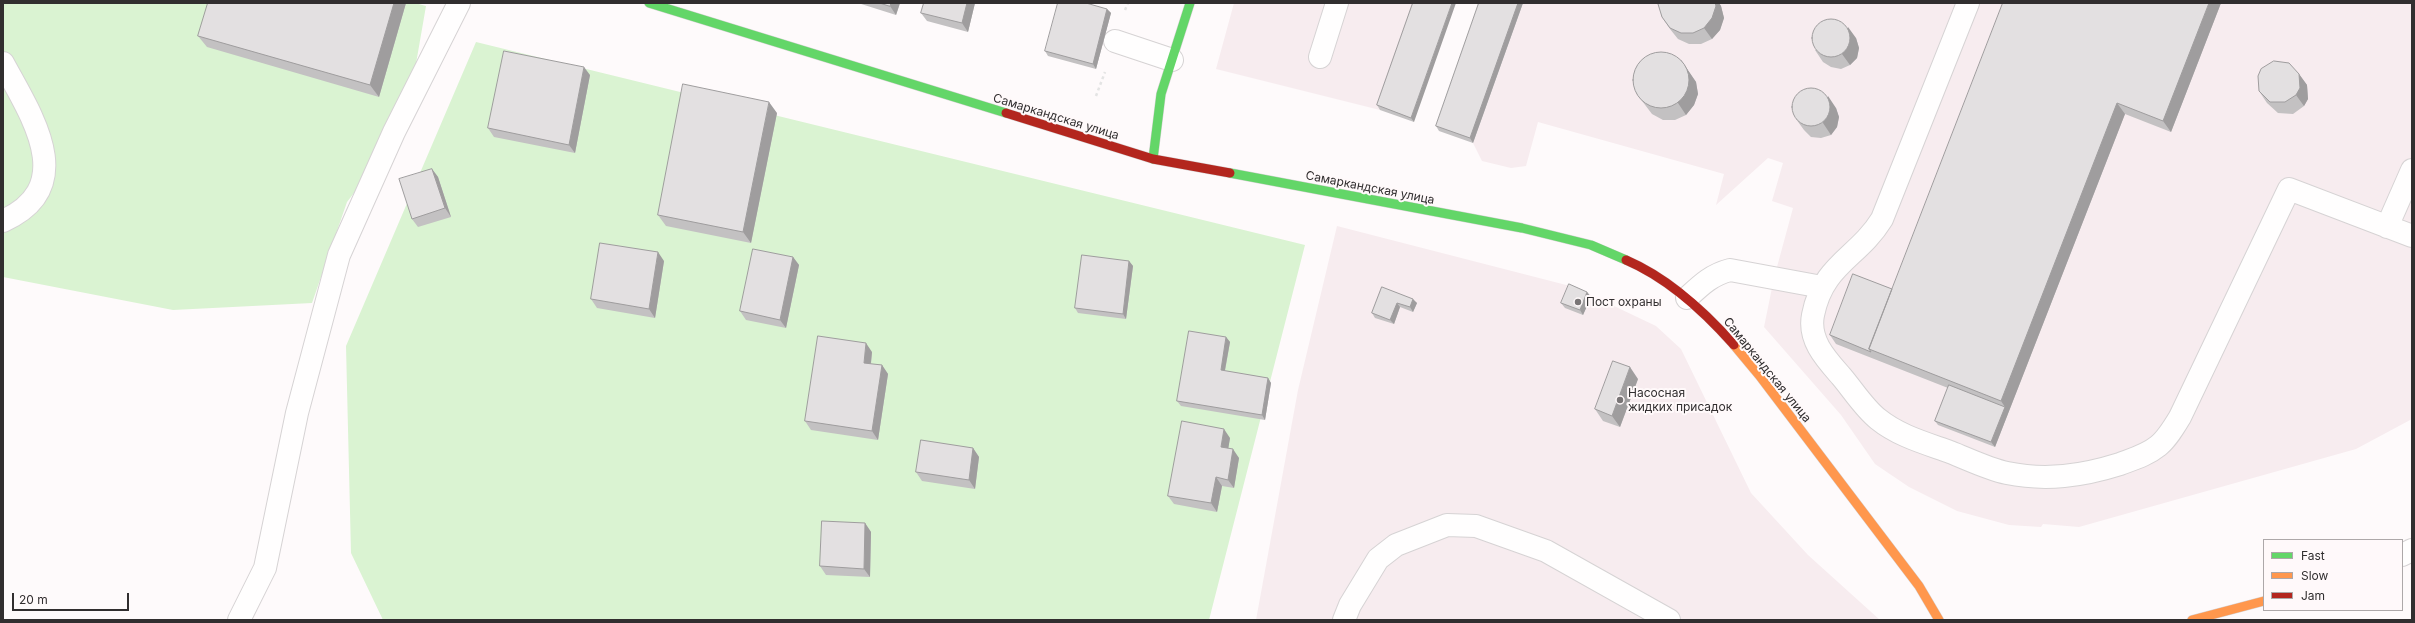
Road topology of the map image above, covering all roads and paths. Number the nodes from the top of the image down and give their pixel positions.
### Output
1 (459, 3) edge
2 (649, 3) edge
3 (1190, 3) edge
4 (1337, 3) edge
5 (1968, 3) edge
6 (1115, 41) dead end
7 (1320, 57) dead end
8 (1172, 60) junction
9 (3, 63) edge
10 (1153, 160) junction
11 (2412, 170) edge
12 (3, 221) edge
13 (2388, 227) junction
14 (2412, 236) edge
15 (1822, 287) junction
16 (1687, 298) junction
17 (2412, 550) edge
18 (2403, 554) edge
19 (2263, 601) edge
20 (239, 620) edge
21 (1344, 620) edge
22 (1669, 620) edge
23 (1938, 620) edge
24 (2192, 620) edge

1 - 20 street
2 - 10 street, Самаркандская улица
3 - 8 street
4 - 7 street
5 - 15 street
6 - 8 street
8 - 10 street
9 - 12 street
10 - 16 street, Самаркандская улица
11 - 13 street
13 - 14 street
13 - 15 street
15 - 16 street
16 - 23 street, Самаркандская улица
17 - 18 street
19 - 24 street
21 - 22 street

